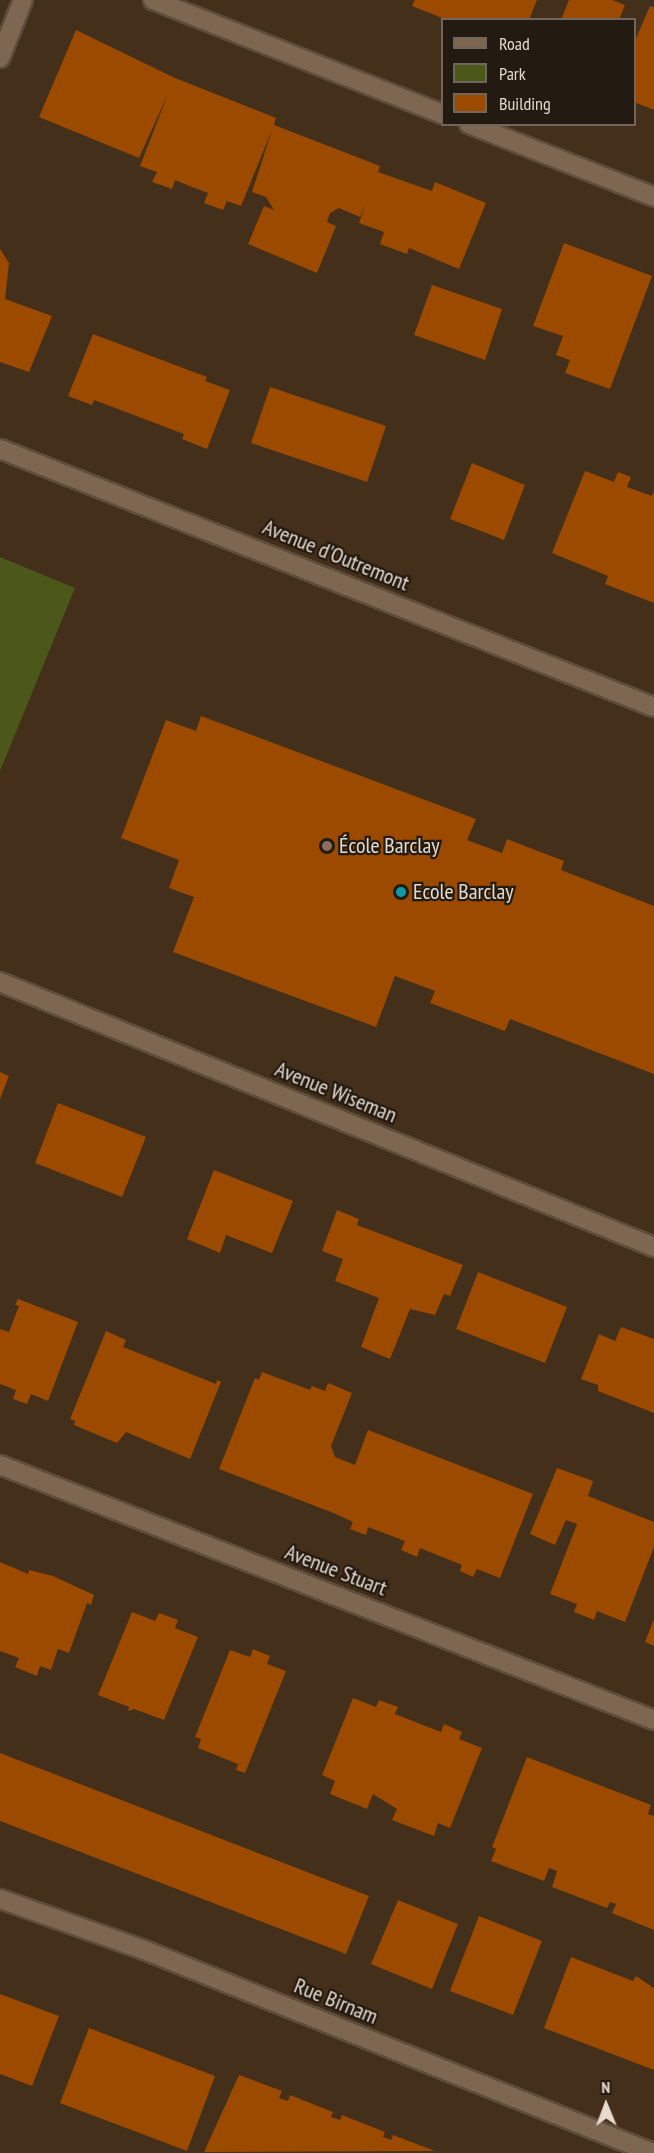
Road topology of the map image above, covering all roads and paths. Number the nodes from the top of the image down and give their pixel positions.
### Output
1 (23, 0) edge
2 (153, 0) edge
3 (0, 58) edge
4 (441, 114) edge
5 (474, 126) edge
6 (654, 197) edge
7 (0, 448) edge
8 (654, 707) edge
9 (0, 982) edge
10 (654, 1246) edge
11 (0, 1465) edge
12 (654, 1720) edge
13 (0, 1899) edge
14 (653, 2153) edge

1 - 3 street
2 - 4 street
5 - 6 street
7 - 8 street, Avenue d'Outremont
9 - 10 street, Avenue Wiseman
11 - 12 street, Avenue Stuart
13 - 14 street, Rue Birnam

